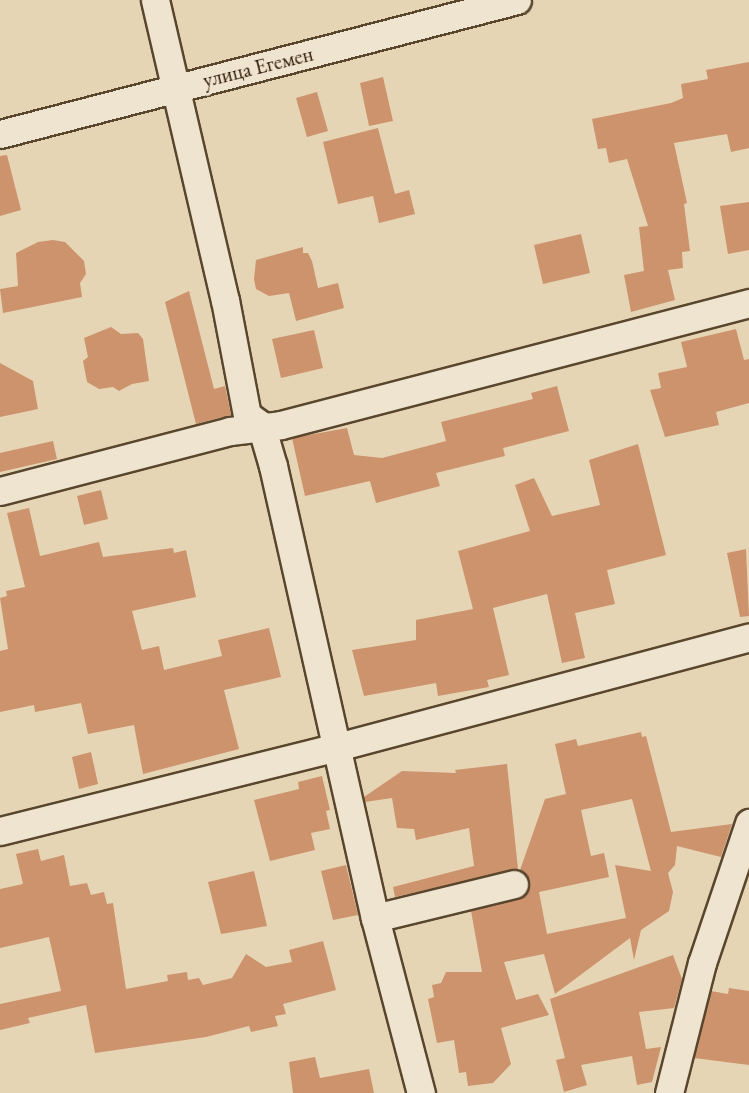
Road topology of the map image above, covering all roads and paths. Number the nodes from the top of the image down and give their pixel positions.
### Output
1 (155, 0) edge
2 (517, 0) edge
3 (176, 88) junction
4 (0, 134) edge
5 (749, 303) edge
6 (261, 425) junction
7 (0, 492) edge
8 (749, 637) edge
9 (337, 747) junction
10 (749, 823) edge
11 (0, 831) edge
12 (514, 884) dead end
13 (375, 918) junction
14 (421, 1093) edge
15 (669, 1093) edge

1 - 3 street
2 - 3 street, улица Егемен
3 - 4 street, улица Егемен
3 - 6 street
5 - 6 street
6 - 7 street
6 - 9 street
8 - 9 street
9 - 11 street
9 - 13 street
10 - 15 street
12 - 13 street
13 - 14 street

